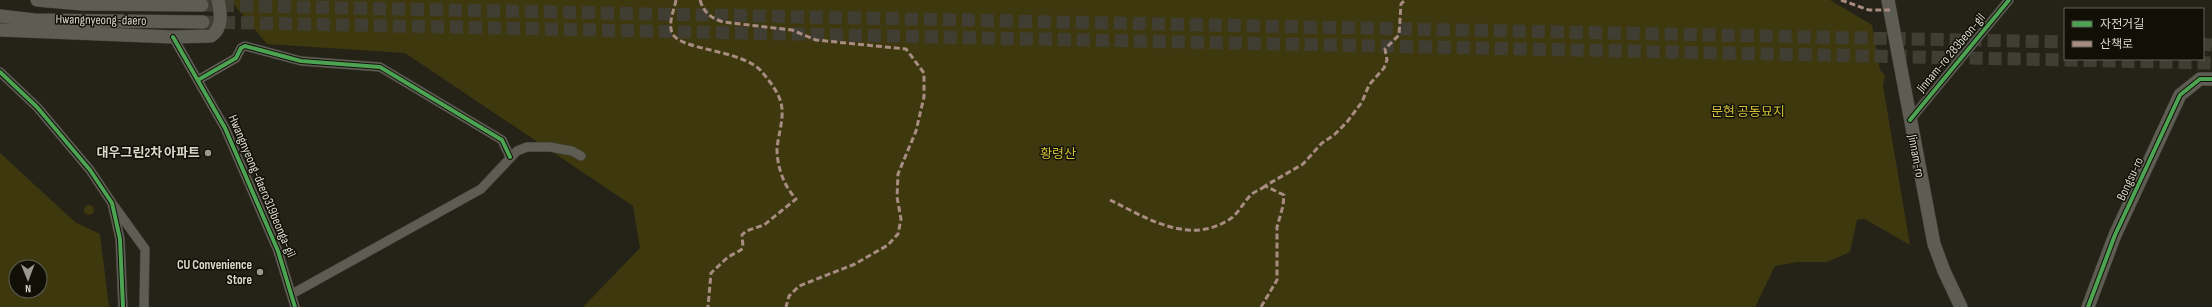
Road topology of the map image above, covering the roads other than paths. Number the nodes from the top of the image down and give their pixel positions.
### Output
1 (37, 0) edge
2 (218, 0) edge
3 (1888, 0) edge
4 (2009, 0) edge
5 (202, 5) tunnel mouth
6 (0, 16) edge
7 (203, 22) tunnel mouth
8 (0, 30) edge
9 (173, 37) junction
10 (0, 72) edge
11 (2212, 79) edge
12 (198, 80) junction
13 (1910, 120) junction
14 (581, 156) dead end
15 (510, 157) junction
16 (112, 203) junction
17 (292, 294) junction
18 (123, 307) edge
19 (144, 307) edge
20 (296, 307) edge
21 (1961, 307) edge
22 (2088, 307) edge

1 - 5 main road, Hwangnyeong-daero
2 - 9 main road
3 - 13 main road, Jinnam-ro
4 - 13 street, Jinnam-ro 283beon-gil
6 - 7 main road, Hwangnyeong-daero
8 - 9 main road
9 - 12 street, Hwangnyeong-daero319beonga-gil
10 - 16 street
11 - 22 main road, Bongsu-ro
12 - 15 street
12 - 17 street, Hwangnyeong-daero319beonga-gil
13 - 21 main road, Jinnam-ro
14 - 15 street
15 - 17 street
16 - 18 street
16 - 19 street
17 - 20 street, Hwangnyeong-daero319beonga-gil

